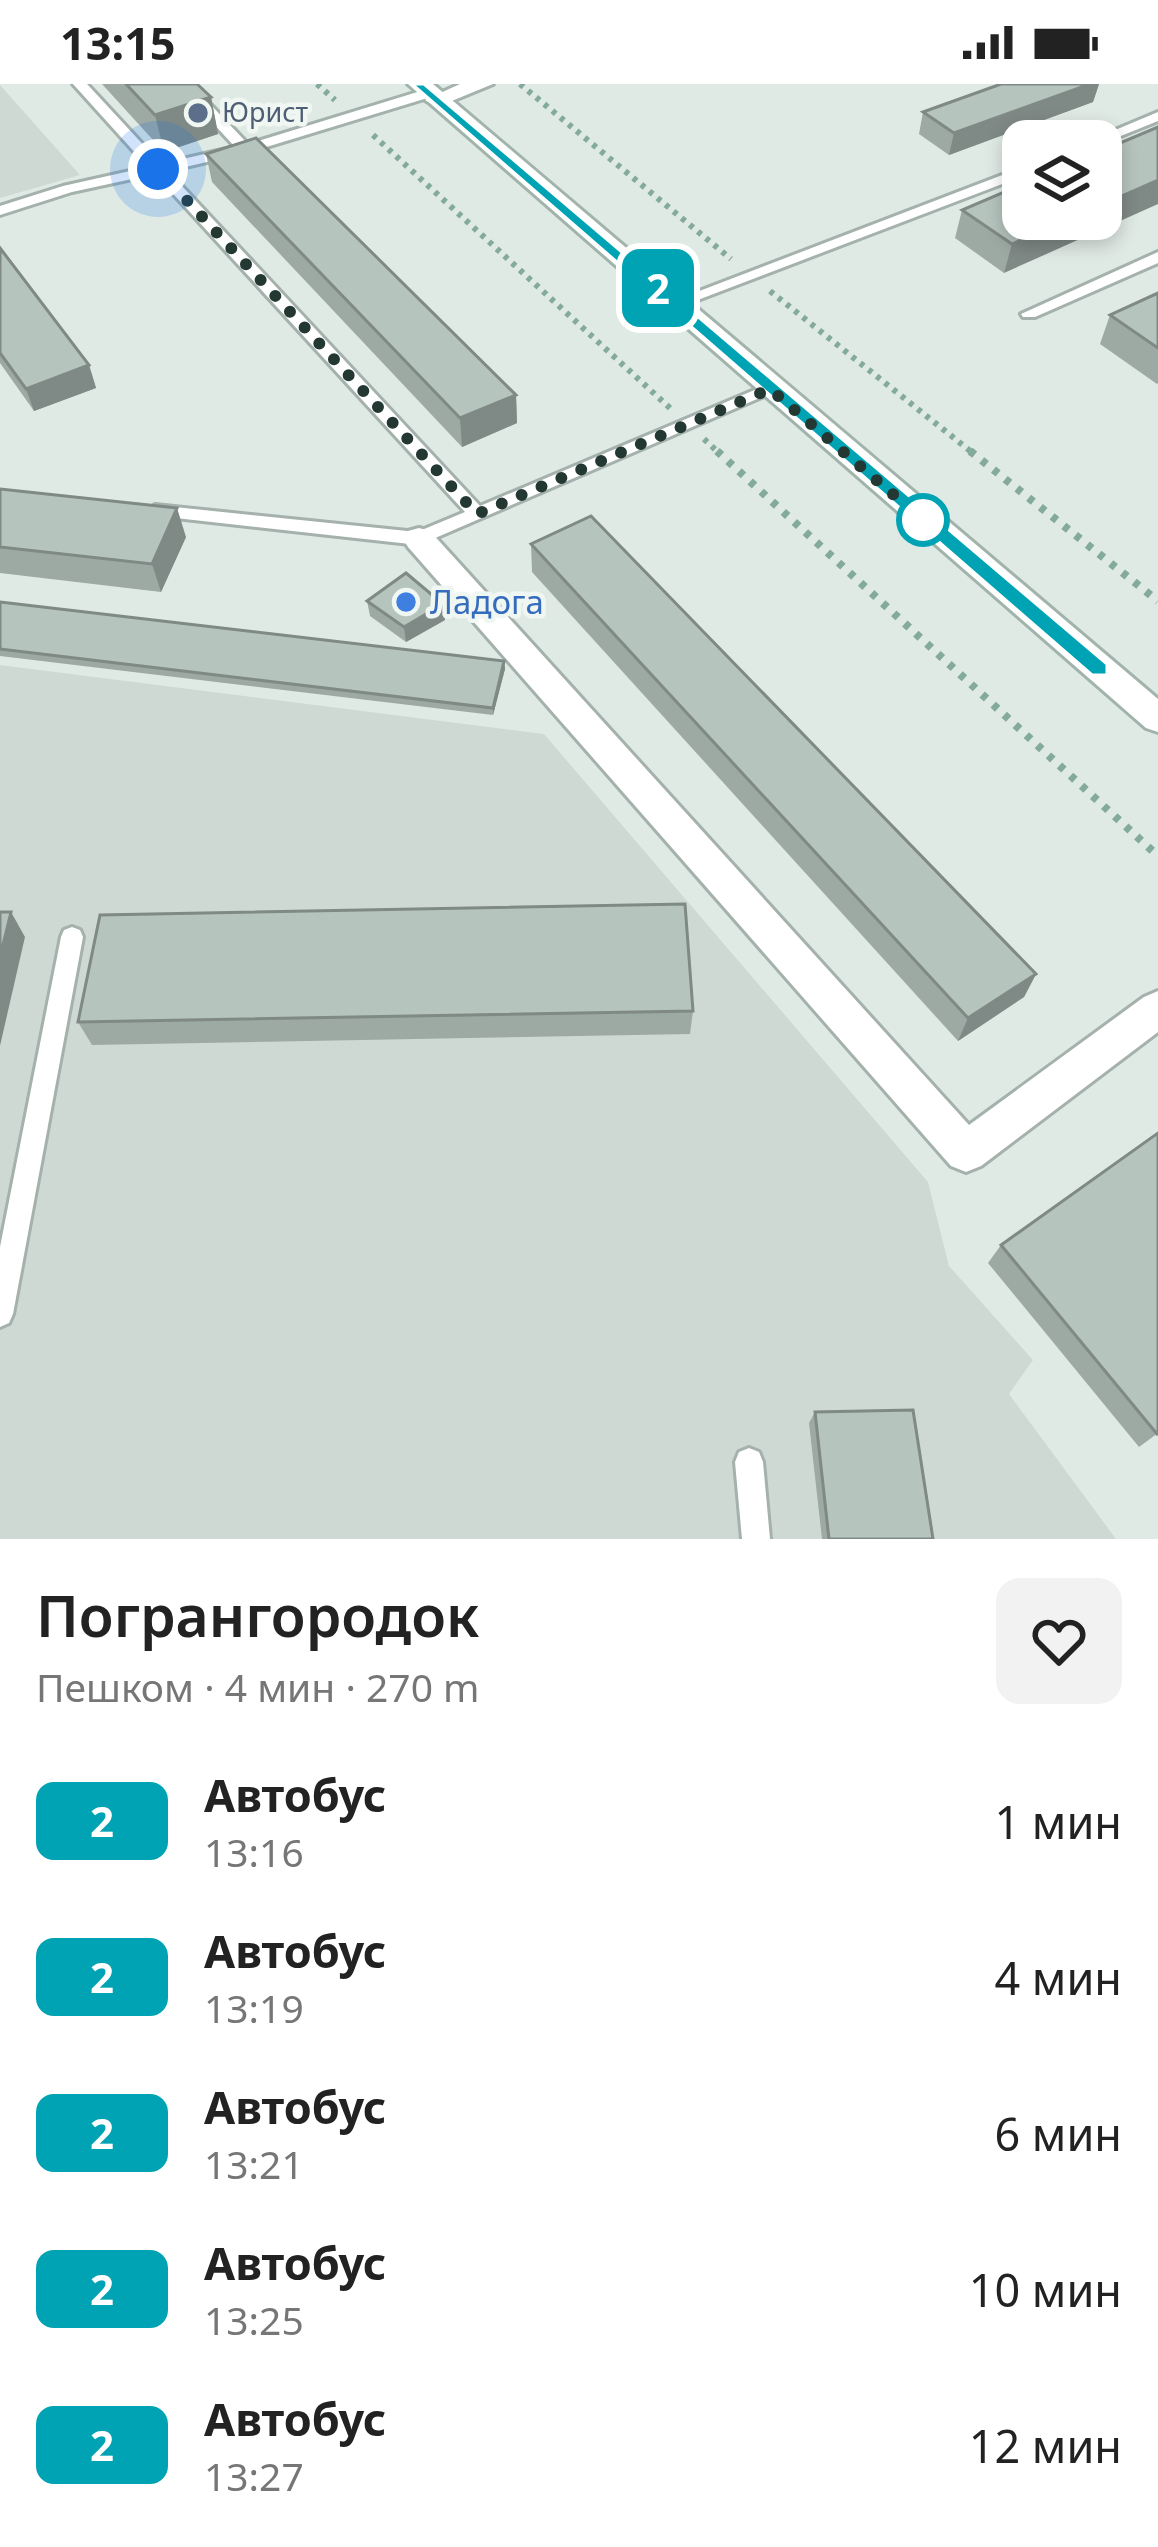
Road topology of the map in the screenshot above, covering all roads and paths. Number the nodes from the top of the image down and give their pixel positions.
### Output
1 (80, 84) edge
2 (184, 84) edge
3 (317, 84) edge
4 (482, 84) edge
5 (520, 84) edge
6 (428, 92) edge
7 (352, 116) junction
8 (1158, 116) edge
9 (1122, 131) edge
10 (245, 149) junction
11 (158, 169) junction
12 (1002, 179) edge
13 (0, 211) edge
14 (1158, 257) edge
15 (750, 274) junction
16 (676, 303) junction
17 (1029, 314) dead end
18 (770, 389) junction
19 (688, 424) junction
20 (140, 509) edge
21 (477, 514) junction
22 (419, 539) junction
23 (1158, 601) edge
24 (1154, 710) edge
25 (1158, 856) edge
26 (73, 937) dead end
27 (1158, 1009) edge
28 (0, 1314) edge
29 (748, 1462) dead end
30 (756, 1539) edge

1 - 11 lane
2 - 10 lane
3 - 7 path
4 - 6 main road
5 - 15 path
6 - 7 lane
6 - 16 main road
7 - 10 lane
7 - 19 path
8 - 9 lane
10 - 11 lane
11 - 13 lane
11 - 21 lane
12 - 15 lane
14 - 17 lane
15 - 16 lane
15 - 23 path
16 - 18 main road
18 - 19 lane
18 - 24 main road
19 - 21 lane
19 - 25 path
20 - 22 lane
21 - 22 lane
22 - 27 main road
26 - 28 lane
29 - 30 lane

